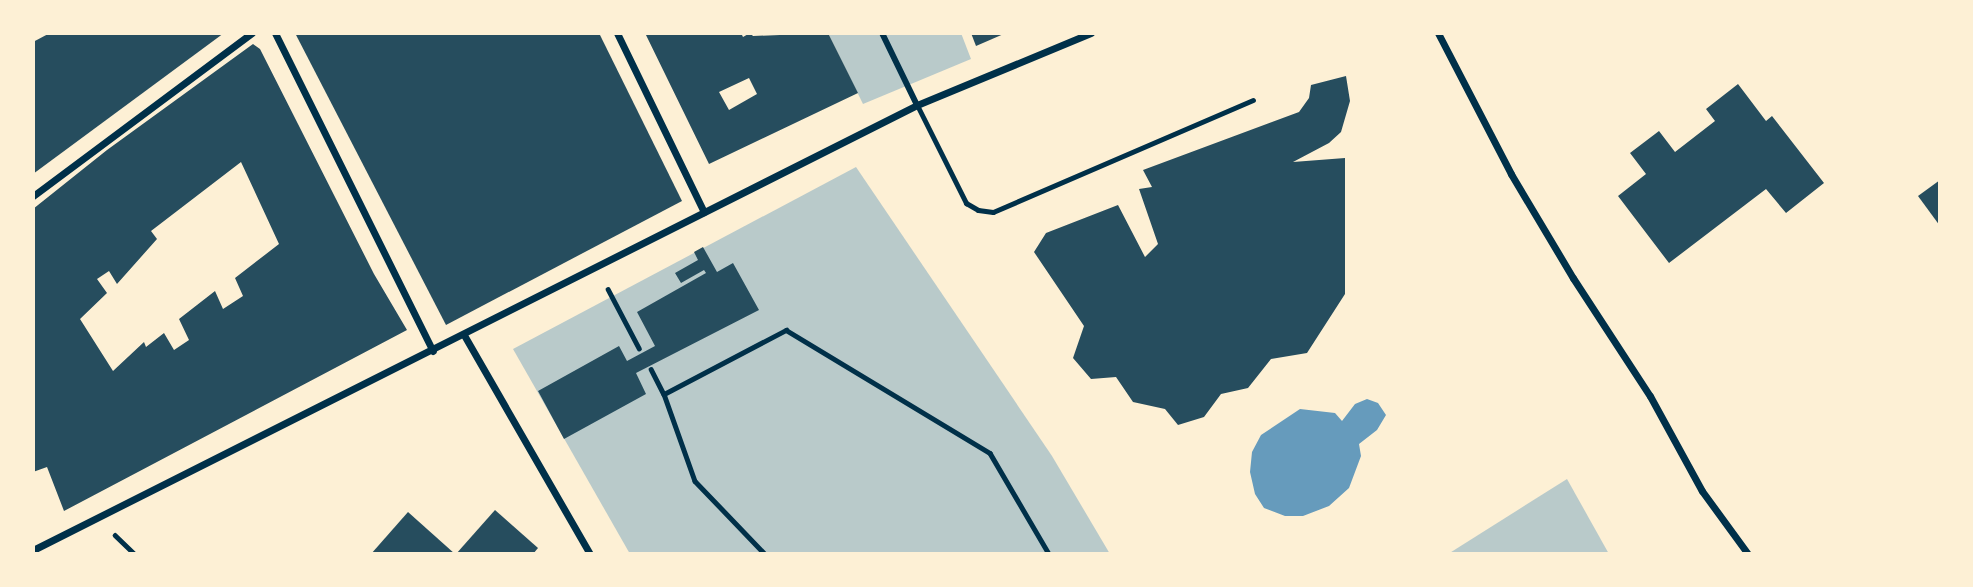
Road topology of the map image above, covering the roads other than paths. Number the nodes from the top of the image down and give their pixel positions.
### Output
1 (252, 33) edge
2 (275, 33) edge
3 (617, 33) edge
4 (882, 33) edge
5 (1091, 33) edge
6 (1438, 33) edge
7 (1253, 100) dead end
8 (917, 105) junction
9 (33, 196) edge
10 (704, 212) junction
11 (464, 335) junction
12 (433, 351) junction
13 (34, 548) edge
14 (590, 554) edge
15 (1748, 554) edge

1 - 9 street
2 - 12 street
3 - 10 street
4 - 8 street
5 - 8 street
6 - 15 street
7 - 8 lane
8 - 10 street
10 - 11 street
11 - 12 street
11 - 14 street
12 - 13 street

